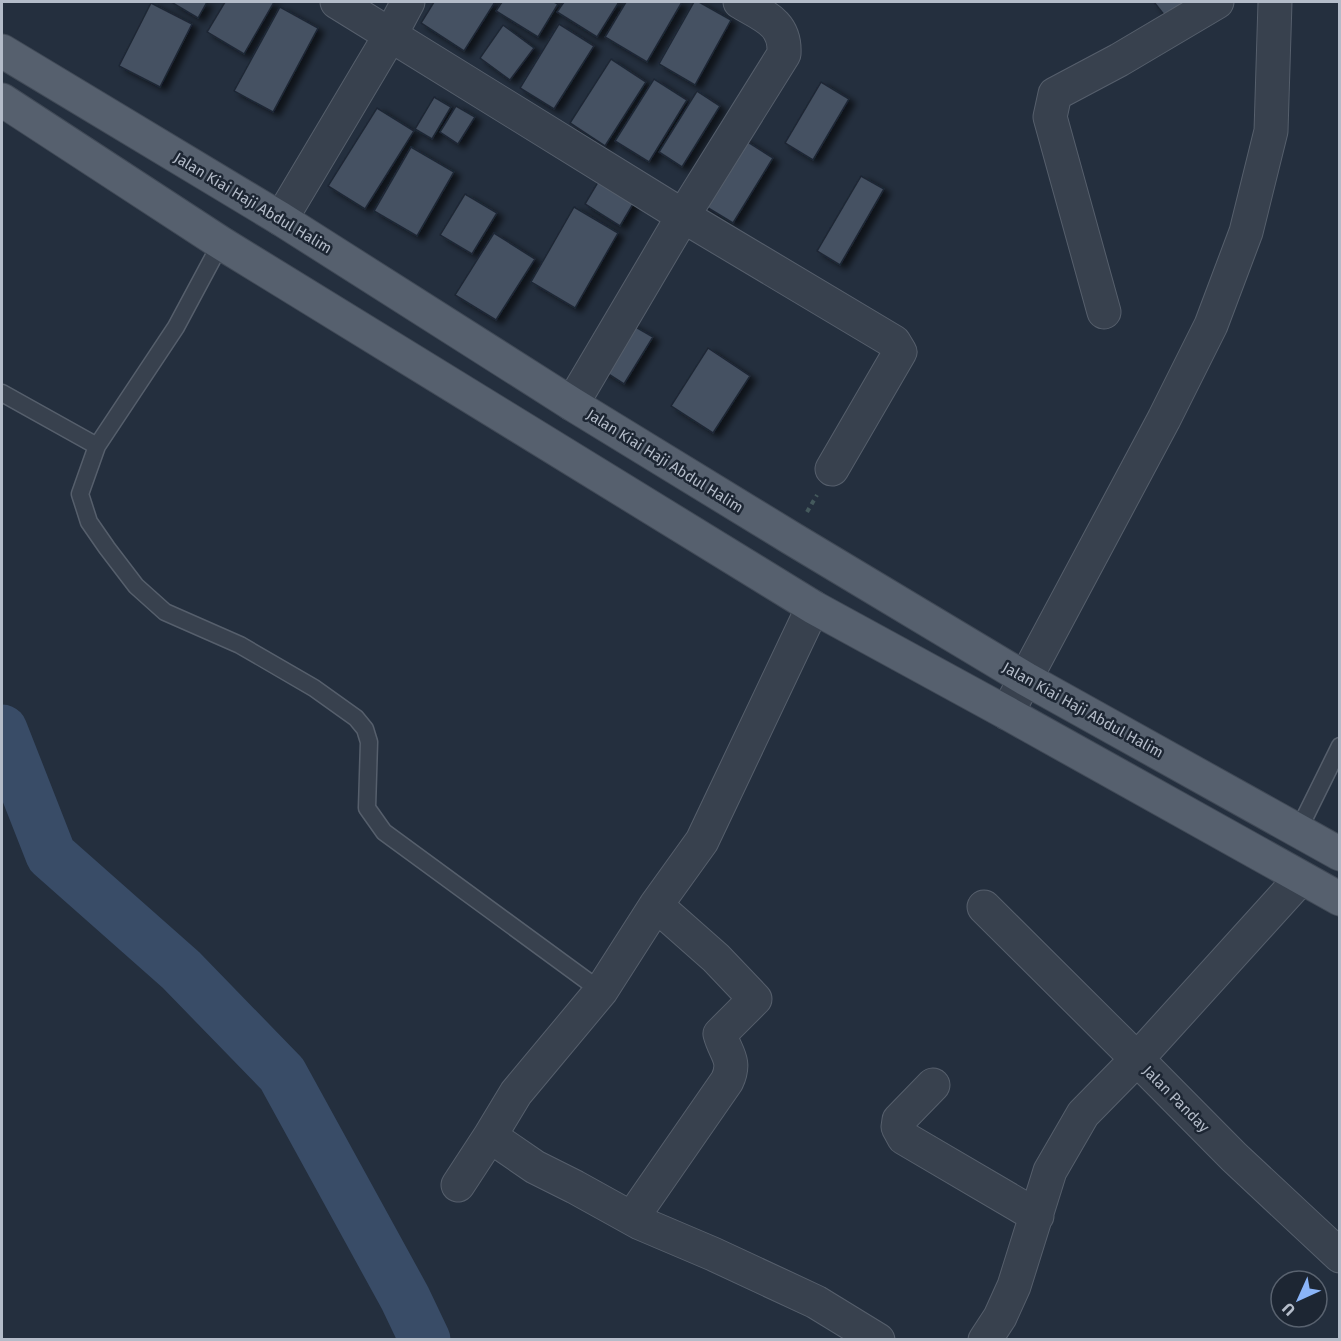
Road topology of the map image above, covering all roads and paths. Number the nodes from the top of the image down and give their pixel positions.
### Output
1 (337, 2) edge
2 (408, 2) edge
3 (740, 2) edge
4 (1217, 2) edge
5 (1275, 2) edge
6 (391, 34) junction
7 (2, 51) edge
8 (2, 100) edge
9 (683, 216) junction
10 (281, 219) junction
11 (221, 243) junction
12 (1104, 312) dead end
13 (2, 393) edge
14 (572, 404) junction
15 (97, 446) junction
16 (832, 469) joint
17 (791, 538) junction
18 (813, 608) junction
19 (1026, 679) junction
20 (1007, 713) junction
21 (1340, 746) edge
22 (1298, 831) junction
23 (1340, 854) edge
24 (1301, 878) junction
25 (1340, 899) edge
26 (656, 905) junction
27 (984, 907) dead end
28 (601, 991) junction
29 (1137, 1059) junction
30 (933, 1085) dead end
31 (490, 1136) junction
32 (458, 1185) dead end
33 (1037, 1216) junction
34 (632, 1218) junction
35 (1340, 1256) edge
36 (878, 1340) edge
37 (985, 1340) edge

1 - 6 street
2 - 6 street
3 - 9 street
4 - 12 street
5 - 19 street
6 - 9 street
6 - 10 street
7 - 10 main road, Jalan Kiai Haji Abdul Halim
8 - 11 main road
9 - 14 street
9 - 16 street
10 - 14 main road, Jalan Kiai Haji Abdul Halim
11 - 15 lane
11 - 18 main road
13 - 15 lane
14 - 17 main road, Jalan Kiai Haji Abdul Halim
15 - 28 lane
16 - 17 path
17 - 19 main road, Jalan Kiai Haji Abdul Halim
18 - 20 main road
18 - 26 street
19 - 20 street
19 - 22 main road, Jalan Kiai Haji Abdul Halim
20 - 24 main road
21 - 22 lane
22 - 23 main road, Jalan Kiai Haji Abdul Halim
24 - 25 main road
24 - 29 street, Jalan Panday
26 - 28 street
26 - 34 street
27 - 29 street
28 - 31 street
29 - 33 street
29 - 35 street, Jalan Panday
30 - 33 street
31 - 32 street
31 - 34 street
33 - 37 street
34 - 36 street

